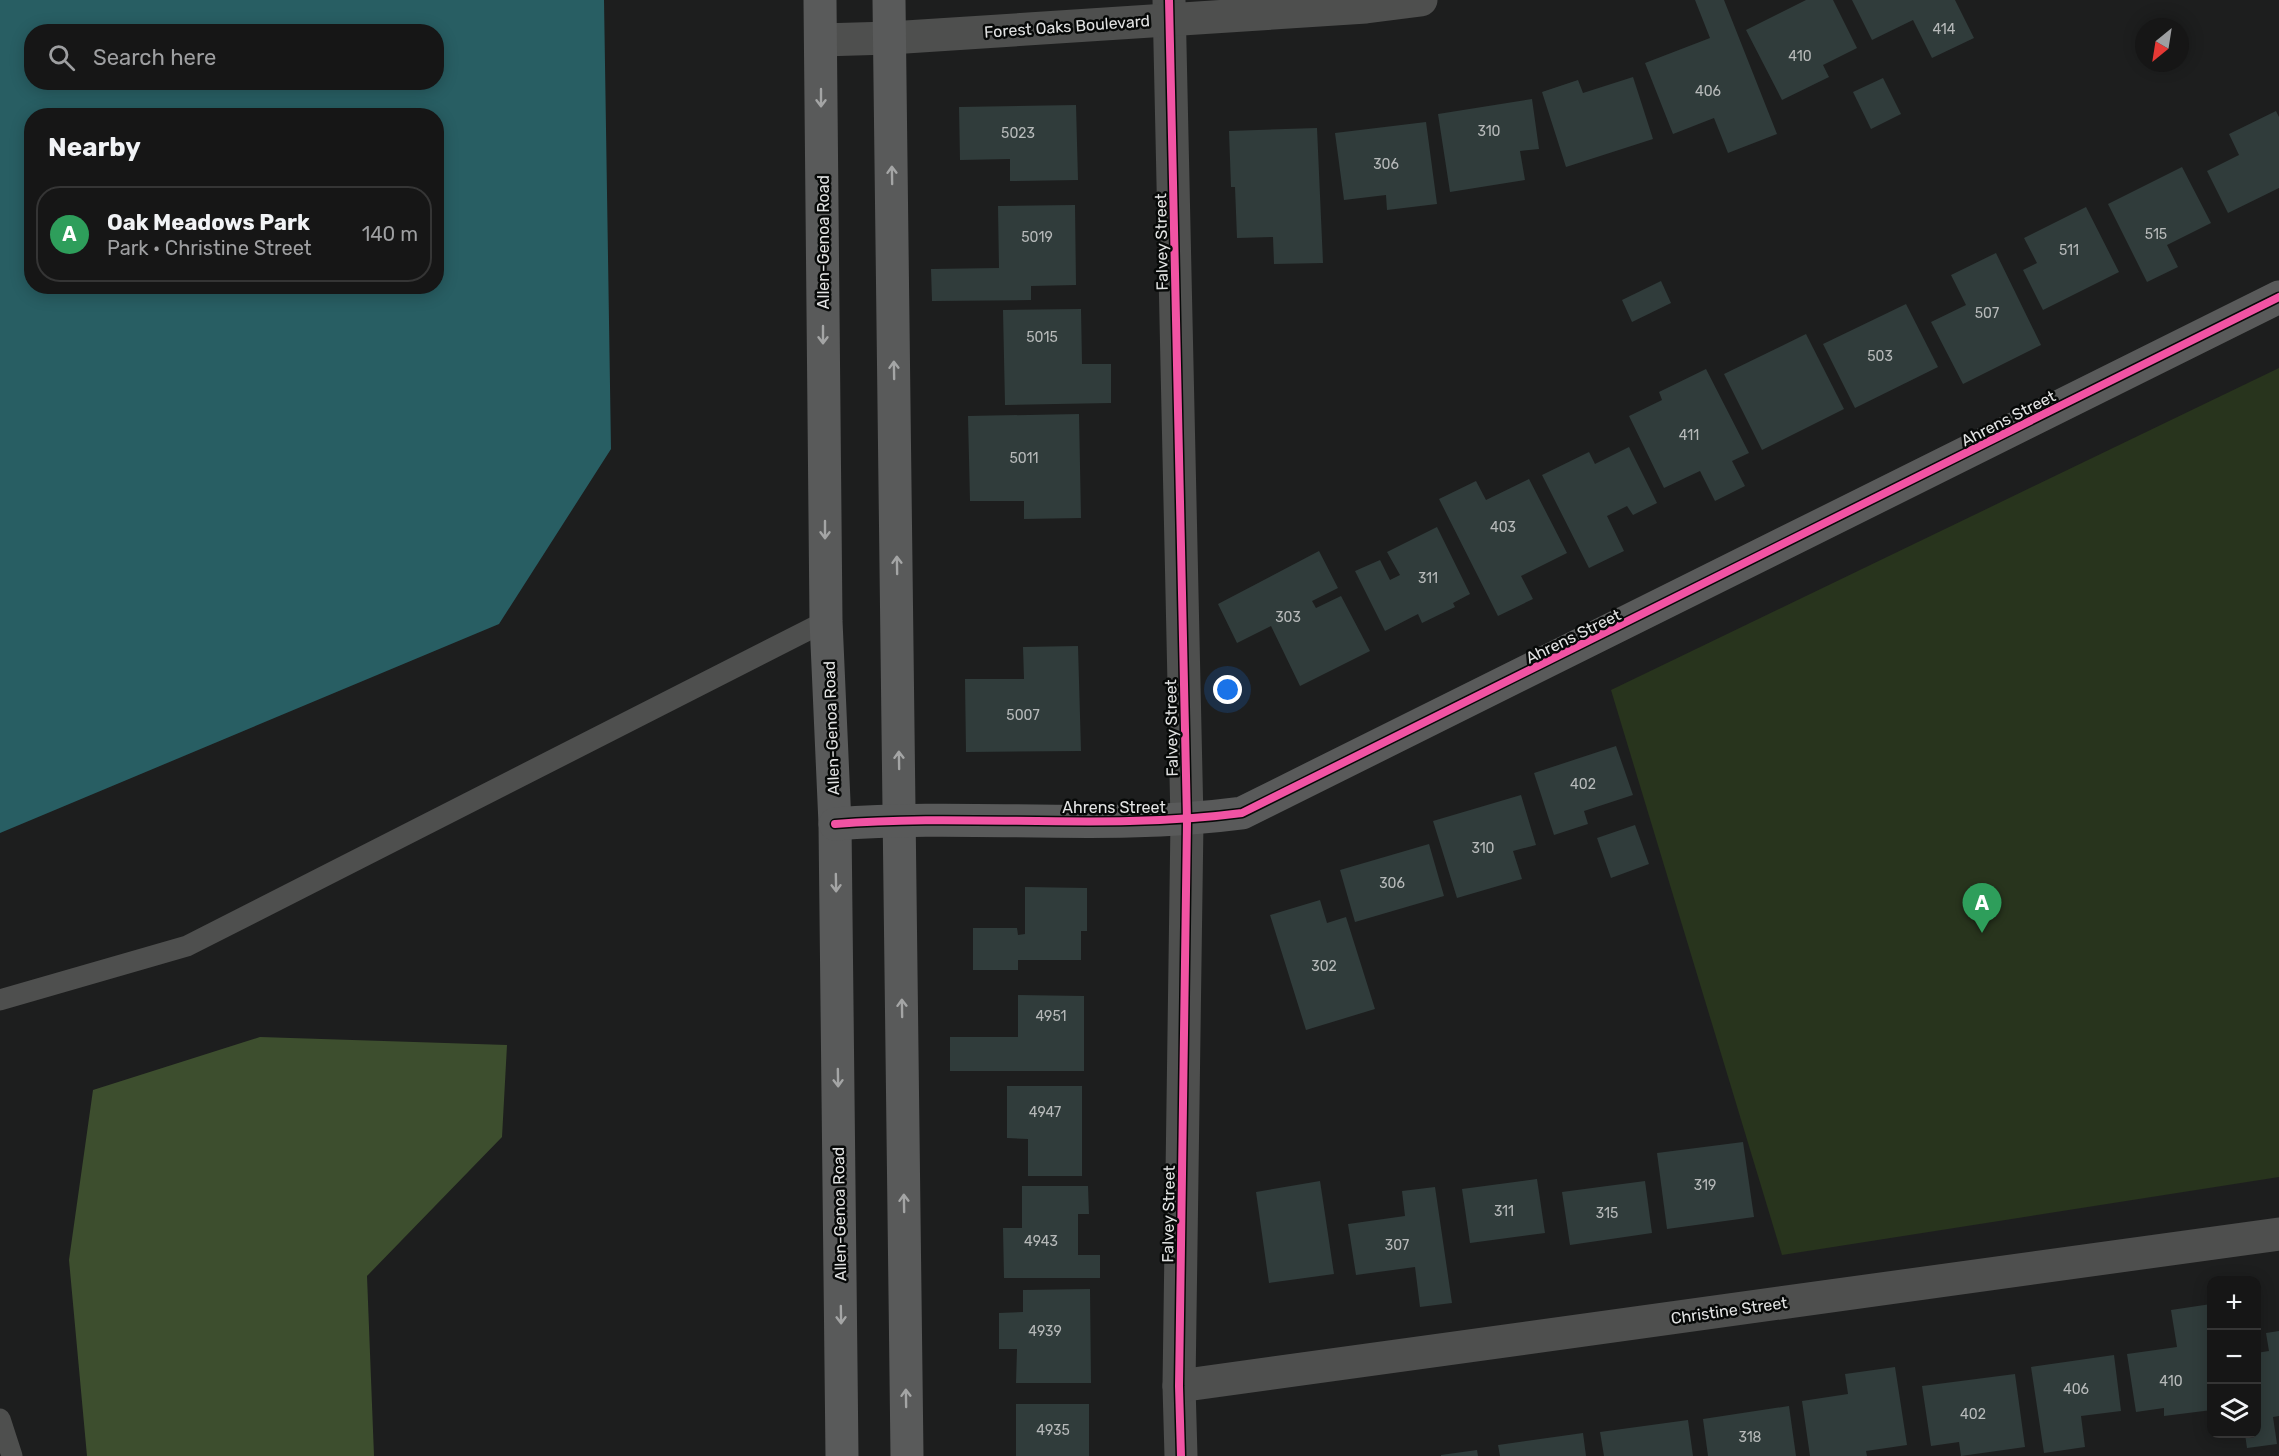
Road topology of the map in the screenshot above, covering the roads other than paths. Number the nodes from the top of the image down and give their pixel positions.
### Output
1 (820, 0) edge
2 (889, 0) edge
3 (1421, 0) edge
4 (1169, 10) edge
5 (890, 38) junction
6 (821, 40) junction
7 (2279, 297) edge
8 (826, 621) junction
9 (900, 819) junction
10 (1187, 821) junction
11 (835, 824) junction
12 (0, 1000) edge
13 (2279, 1234) edge
14 (1179, 1386) junction
15 (0, 1419) edge
16 (12, 1456) edge
17 (842, 1456) edge
18 (907, 1456) edge
19 (1181, 1456) edge

1 - 6 main road, Allen-Genoa Road
2 - 5 main road
3 - 4 street, Forest Oaks Boulevard
4 - 5 street, Forest Oaks Boulevard
4 - 10 street, Falvey Street
5 - 6 street, Forest Oaks Boulevard
9 -> 5 main road
6 -> 8 main road, Allen-Genoa Road
7 - 10 main road, Ahrens Street
8 - 11 main road, Allen-Genoa Road
8 - 12 lane
9 - 10 main road, Ahrens Street
9 - 11 main road, Ahrens Street
18 -> 9 main road
10 - 14 street, Falvey Street
11 -> 17 main road, Allen-Genoa Road
13 - 14 street, Christine Street
14 - 19 street, Falvey Street
15 - 16 lane

